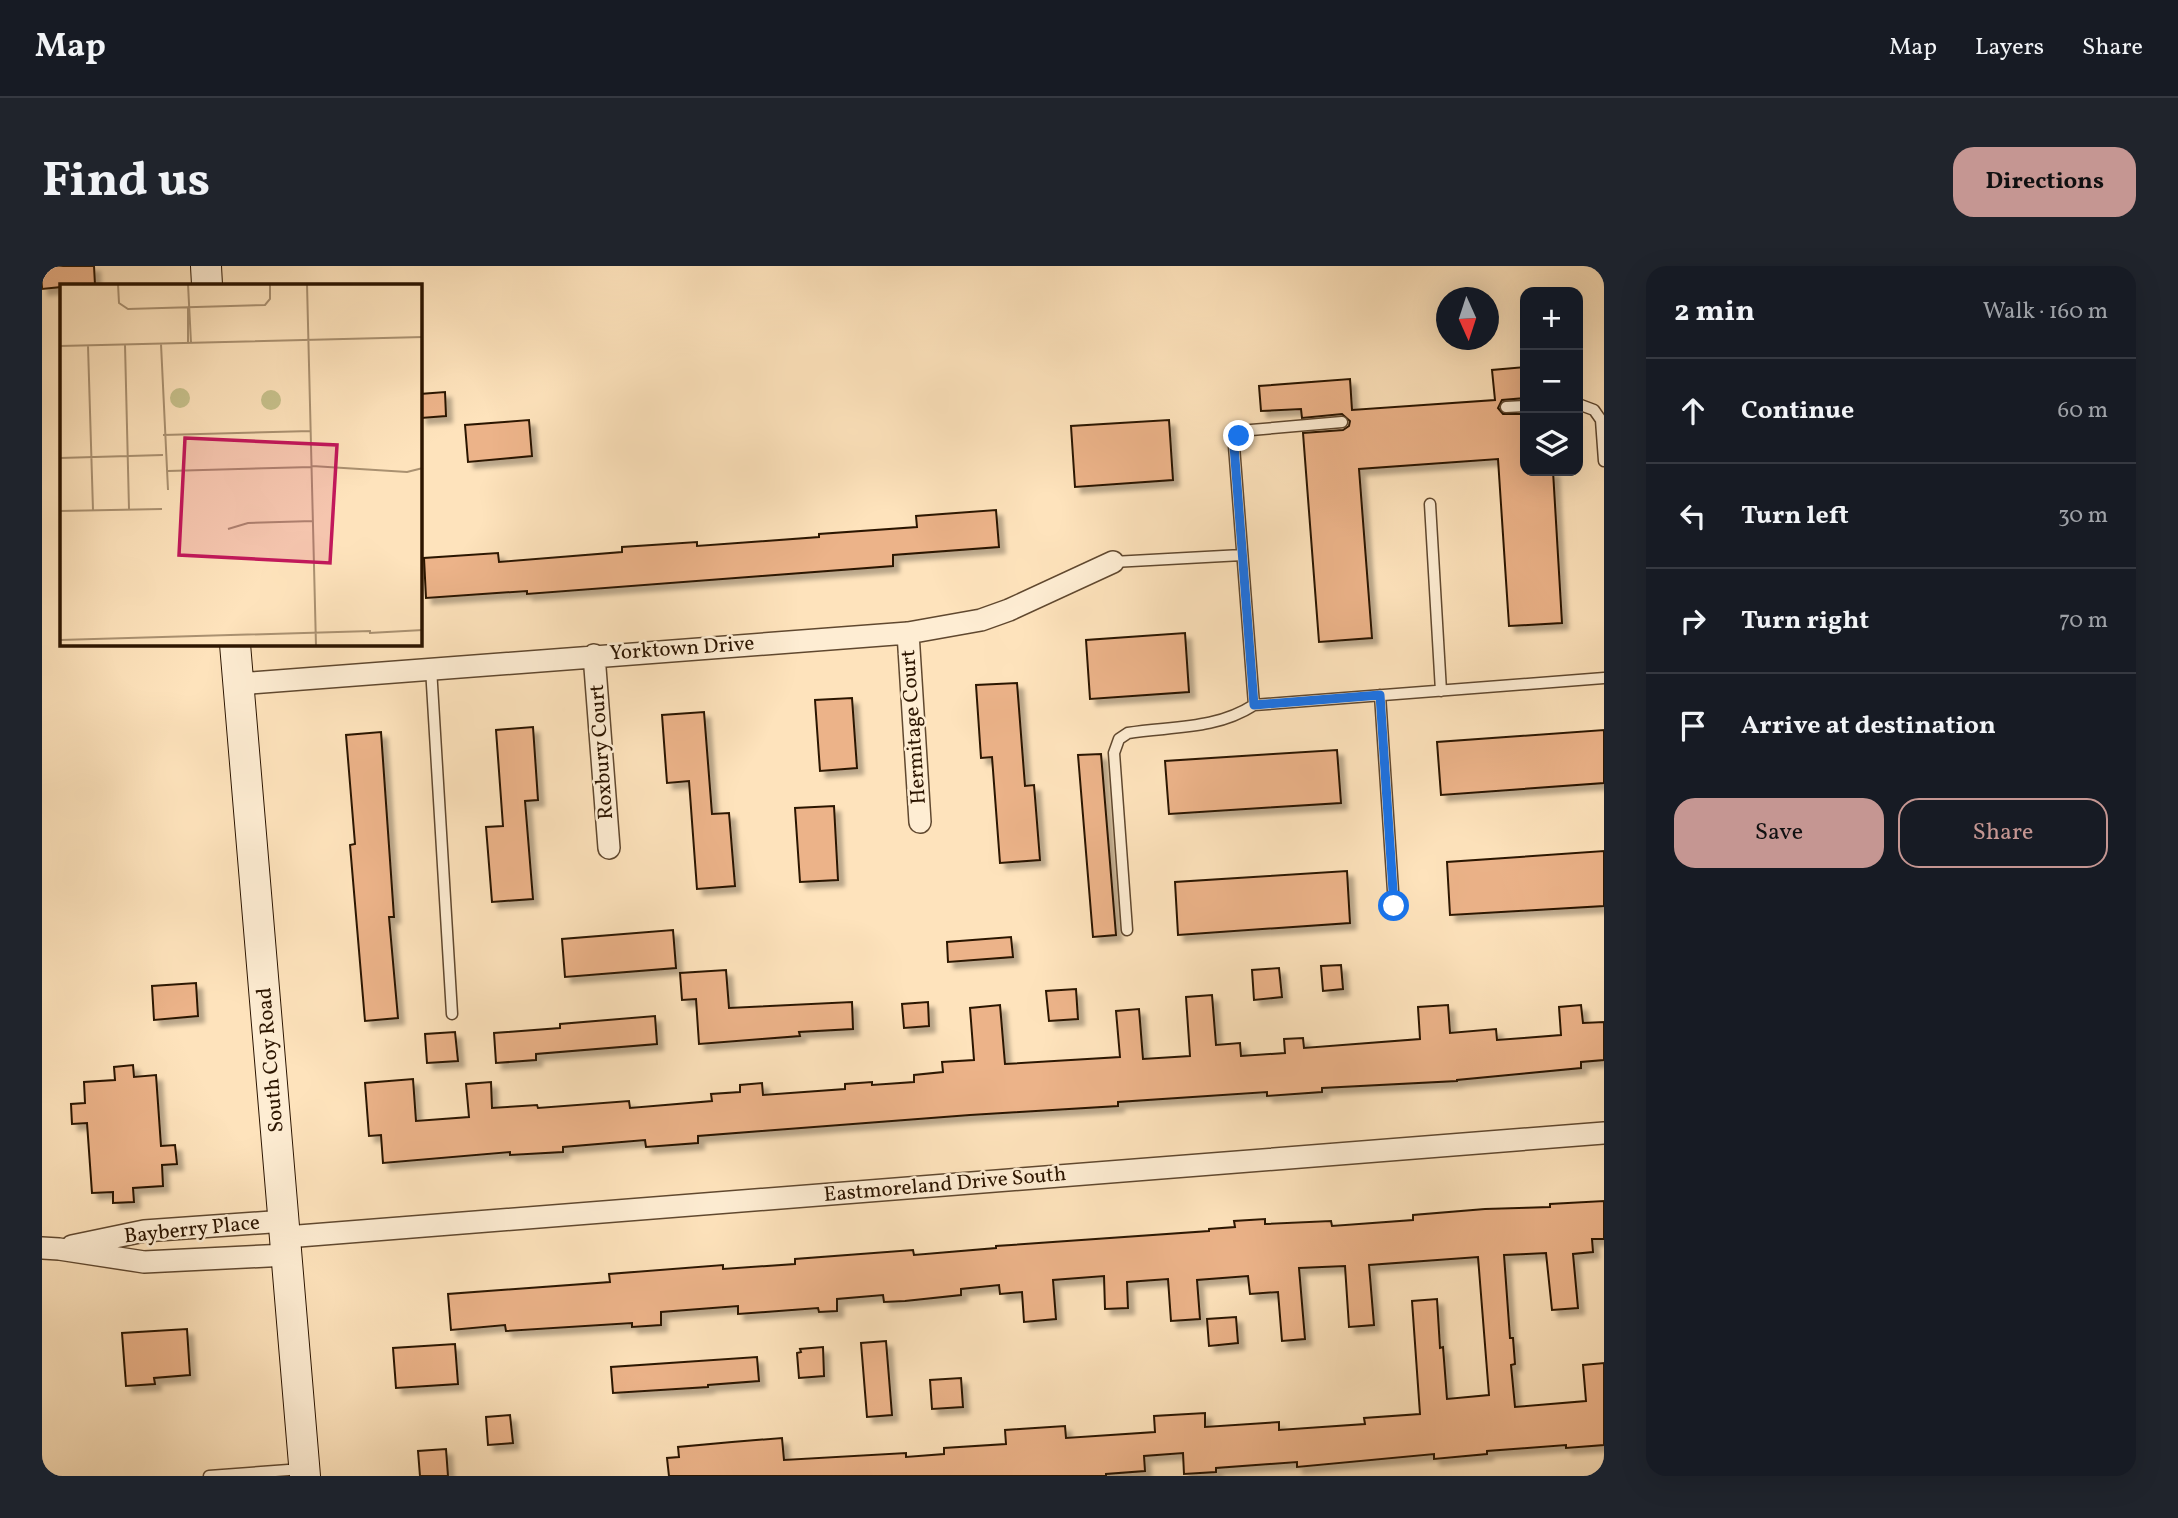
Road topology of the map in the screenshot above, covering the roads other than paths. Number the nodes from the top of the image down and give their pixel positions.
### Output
1 (206, 266) edge
2 (207, 284) edge
3 (1520, 406) edge
4 (1583, 406) edge
5 (1506, 407) dead end
6 (1342, 422) dead end
7 (1604, 461) edge
8 (1430, 504) dead end
9 (1242, 555) junction
10 (1113, 562) joint
11 (908, 633) junction
12 (235, 646) edge
13 (594, 655) junction
14 (431, 668) junction
15 (1604, 678) edge
16 (238, 684) junction
17 (1441, 691) junction
18 (1380, 695) junction
19 (1254, 705) junction
20 (920, 822) dead end
21 (609, 848) dead end
22 (1394, 906) dead end
23 (1127, 930) dead end
24 (452, 1014) dead end
25 (1604, 1133) edge
26 (286, 1237) junction
27 (50, 1248) edge
28 (305, 1472) edge
29 (209, 1476) edge

1 - 2 street
3 - 5 lane
4 - 7 lane
6 - 9 lane
8 - 17 lane
9 - 10 lane
9 - 19 lane
10 - 11 street, Yorktown Drive
11 - 13 street, Yorktown Drive
11 - 20 street, Hermitage Court
12 - 16 street, South Coy Road
13 - 14 street, Yorktown Drive
13 - 21 street, Roxbury Court
14 - 16 street, Yorktown Drive
14 - 24 lane
15 - 17 lane
16 - 26 street, South Coy Road
17 - 18 lane
18 - 19 lane
18 - 22 lane
19 - 23 lane
25 - 26 street, Eastmoreland Drive South
26 - 27 street, Bayberry Place
26 - 27 street, Bayberry Place
26 - 28 street, South Coy Road
28 - 29 lane

